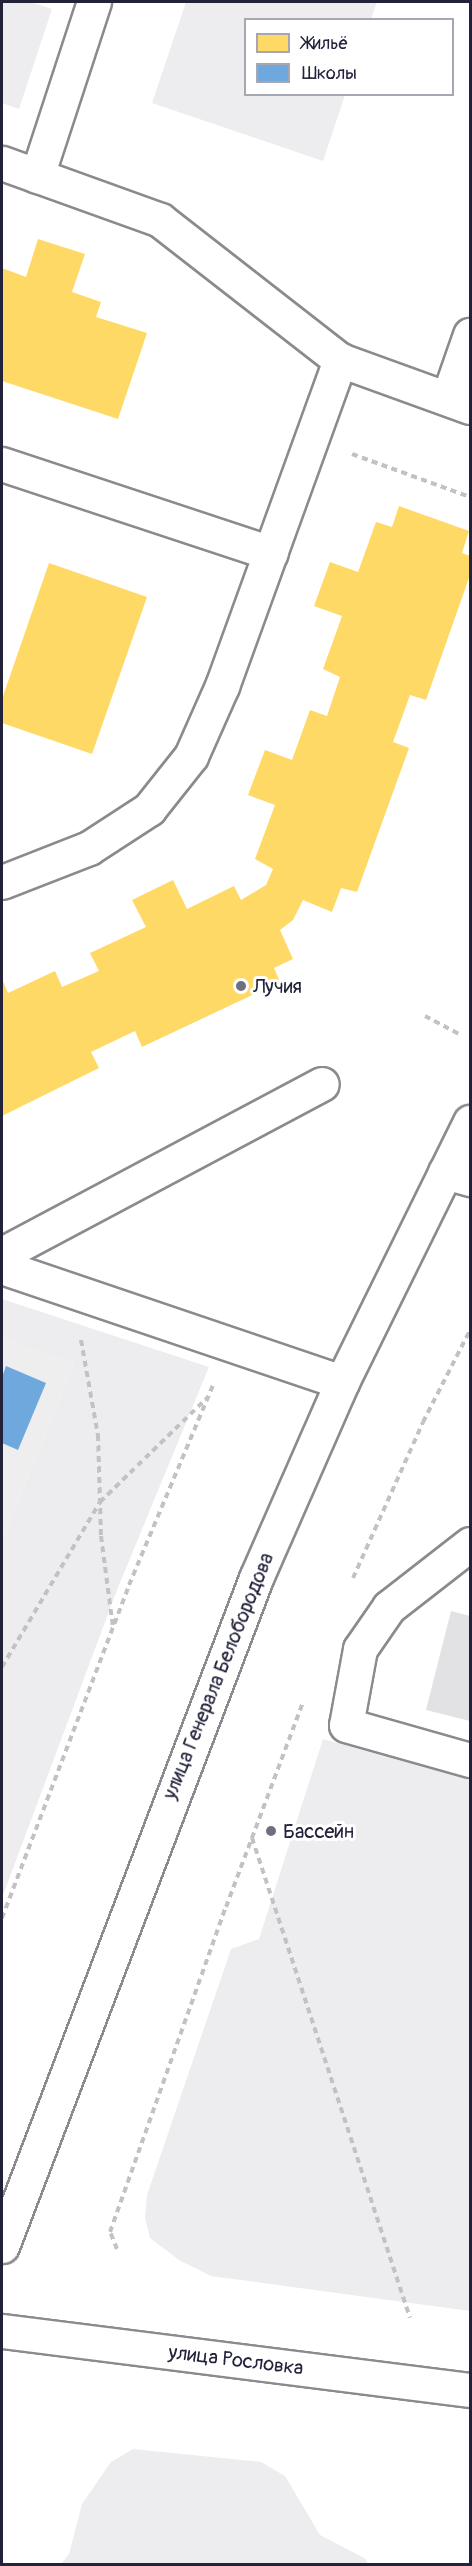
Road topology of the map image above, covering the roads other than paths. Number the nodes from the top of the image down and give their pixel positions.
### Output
1 (94, 2) edge
2 (2, 164) edge
3 (37, 176) junction
4 (471, 335) edge
5 (340, 360) junction
6 (459, 403) edge
7 (2, 464) edge
8 (271, 553) junction
9 (2, 882) edge
10 (322, 1084) dead end
11 (471, 1122) edge
12 (458, 1175) edge
13 (2, 1254) edge
14 (2, 1267) edge
15 (342, 1382) junction
16 (471, 1544) edge
17 (471, 1760) edge
18 (2, 2246) edge
19 (2, 2331) edge
20 (471, 2390) edge

1 - 3 main road
2 - 3 main road
3 - 5 main road
4 - 6 main road
5 - 6 main road
5 - 8 main road
7 - 8 main road
8 - 9 main road
10 - 13 main road
11 - 12 main road, улица Генерала Белобородова
12 - 15 main road, улица Генерала Белобородова
14 - 15 main road
15 - 18 main road, улица Генерала Белобородова
16 - 17 main road
19 - 20 main road, улица Рословка

